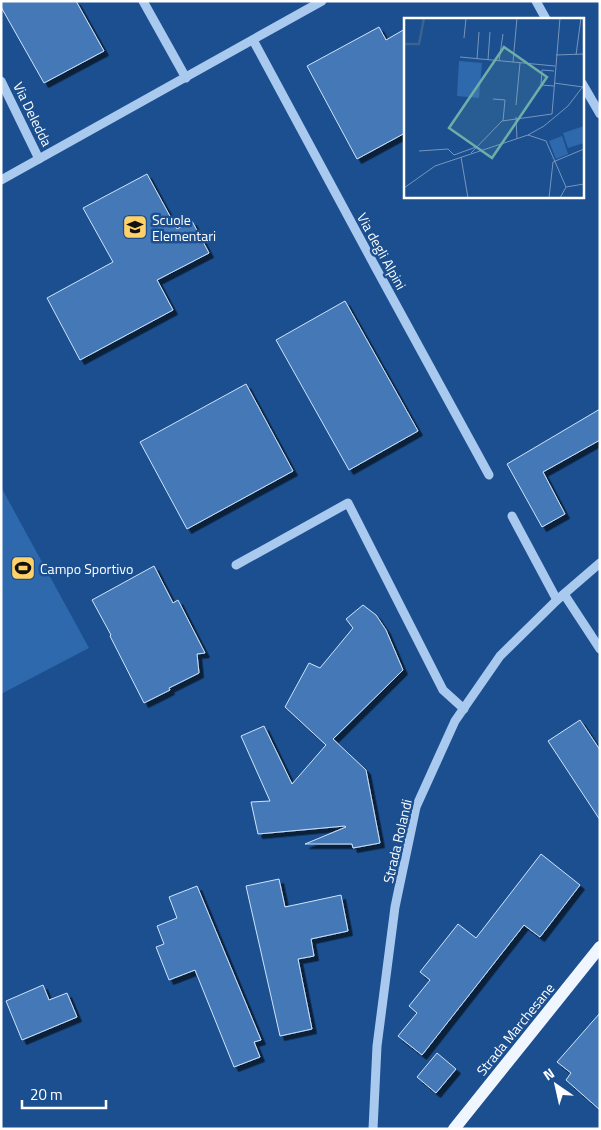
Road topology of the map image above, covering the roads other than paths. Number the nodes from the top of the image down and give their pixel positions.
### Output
1 (144, 1) edge
2 (322, 1) edge
3 (536, 1) edge
4 (545, 18) edge
5 (253, 40) junction
6 (186, 78) junction
7 (1, 81) edge
8 (584, 86) edge
9 (600, 114) edge
10 (39, 159) junction
11 (1, 180) edge
12 (489, 475) dead end
13 (512, 516) dead end
14 (600, 563) edge
15 (236, 565) dead end
16 (560, 597) junction
17 (600, 649) edge
18 (464, 709) junction
19 (600, 947) edge
20 (373, 1129) edge
21 (454, 1129) edge

1 - 6 street
2 - 5 street
3 - 4 street
5 - 6 street
5 - 12 street, Via degli Alpini
6 - 10 street
7 - 10 street, Via Deledda
8 - 9 street
10 - 11 street
13 - 16 street
14 - 16 street, Strada Rolandi
15 - 18 street
16 - 17 street
16 - 18 street, Strada Rolandi
18 - 20 street, Strada Rolandi
19 - 21 main road, Strada Marchesane

